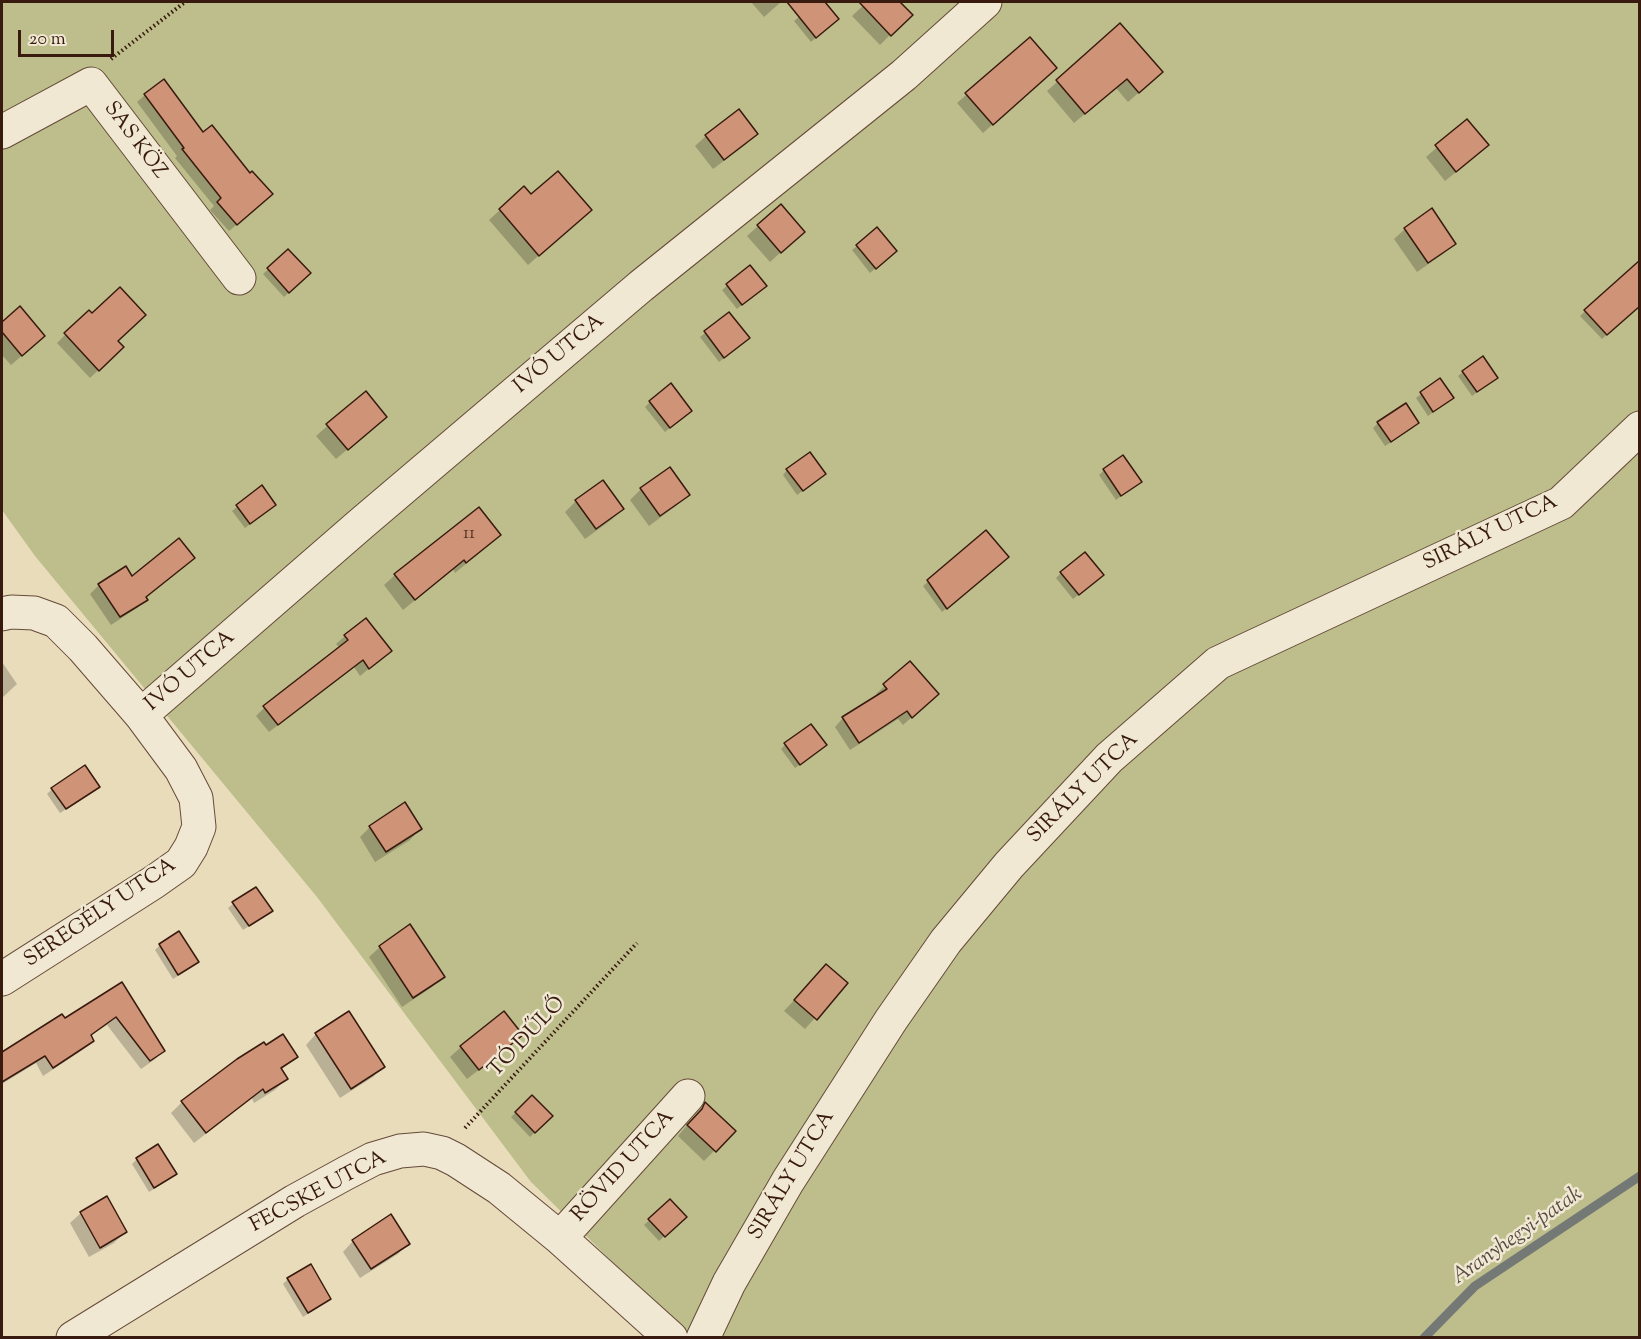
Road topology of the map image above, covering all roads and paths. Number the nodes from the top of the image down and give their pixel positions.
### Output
1 (185, 2) edge
2 (985, 2) edge
3 (91, 84) junction
4 (2, 132) edge
5 (239, 278) dead end
6 (1640, 428) edge
7 (2, 614) edge
8 (141, 715) junction
9 (637, 943) dead end
10 (2, 979) edge
11 (688, 1096) dead end
12 (441, 1153) junction
13 (560, 1238) junction
14 (73, 1338) edge
15 (671, 1338) edge
16 (703, 1338) edge

1 - 3 path
2 - 8 street, IVÓ UTCA
3 - 4 street, SAS KÖZ
3 - 5 street, SAS KÖZ
6 - 16 street, SIRÁLY UTCA
7 - 8 street, SEREGÉLY UTCA
8 - 10 street, SEREGÉLY UTCA
9 - 12 path, TÓ DŰLŐ
11 - 13 street, RÖVID UTCA
12 - 13 street, FECSKE UTCA
12 - 14 street, FECSKE UTCA
13 - 15 street, FECSKE UTCA

